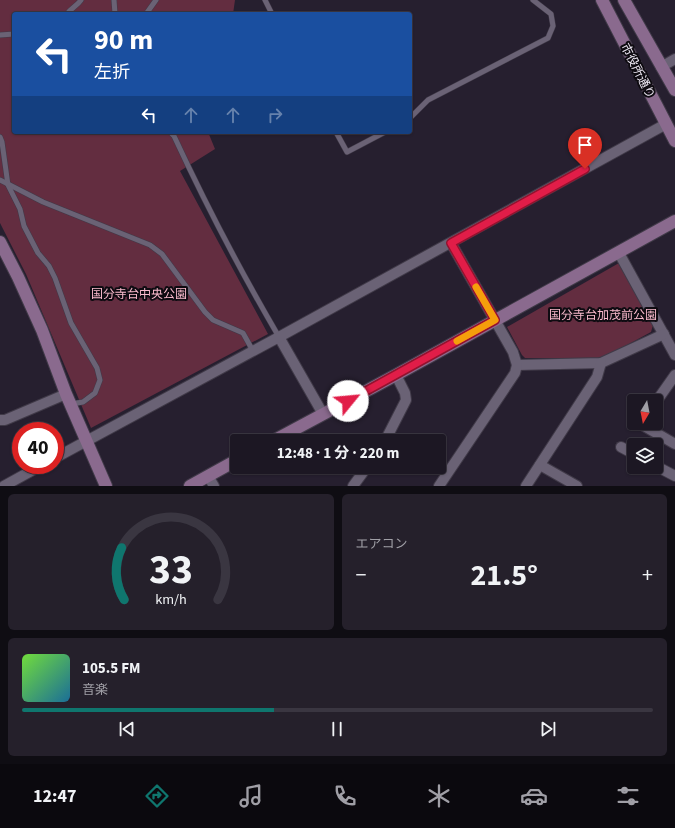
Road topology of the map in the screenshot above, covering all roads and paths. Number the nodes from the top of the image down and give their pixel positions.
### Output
1 (81, 0) edge
2 (114, 0) edge
3 (156, 0) edge
4 (265, 0) edge
5 (533, 0) edge
6 (602, 0) edge
7 (624, 0) edge
8 (68, 12) edge
9 (115, 12) edge
10 (147, 12) edge
11 (271, 12) edge
12 (12, 34) edge
13 (0, 35) edge
14 (675, 60) edge
15 (662, 67) junction
16 (675, 90) edge
17 (412, 116) edge
18 (666, 124) junction
19 (172, 134) edge
20 (337, 134) edge
21 (381, 134) edge
22 (0, 137) edge
23 (675, 141) edge
24 (0, 180) edge
25 (8, 185) junction
26 (675, 221) edge
27 (0, 242) edge
28 (451, 243) junction
29 (619, 253) junction
30 (495, 320) junction
31 (664, 334) junction
32 (279, 337) junction
33 (253, 351) junction
34 (675, 355) edge
35 (602, 363) junction
36 (517, 365) junction
37 (396, 375) junction
38 (675, 375) edge
39 (662, 394) edge
40 (69, 399) junction
41 (323, 414) junction
42 (0, 420) edge
43 (651, 430) edge
44 (286, 434) edge
45 (389, 434) edge
46 (87, 440) junction
47 (675, 444) edge
48 (621, 447) dead end
49 (627, 450) edge
50 (64, 453) edge
51 (540, 465) junction
52 (230, 466) edge
53 (663, 470) edge
54 (26, 474) edge
55 (362, 474) edge
56 (675, 476) edge
57 (211, 481) edge
58 (4, 486) edge
59 (106, 486) edge
60 (190, 486) edge
61 (353, 486) edge
62 (439, 486) edge
63 (526, 486) edge
64 (577, 486) edge

1 - 8 lane
2 - 9 lane
3 - 10 lane
4 - 11 lane
5 - 17 lane
6 - 18 street, 市役所通り
7 - 15 street, 市役所通り
12 - 13 lane
14 - 15 street
15 - 16 street, 市役所通り
18 - 23 street, 市役所通り
18 - 28 street
19 - 32 lane
20 - 21 lane
22 - 25 lane
24 - 25 lane
25 - 33 lane
25 - 40 lane
26 - 29 street
27 - 40 street
28 - 30 street
28 - 32 street
29 - 30 street
29 - 31 street
30 - 36 street
30 - 37 street
31 - 34 street
31 - 35 street
32 - 33 street
32 - 41 street
33 - 46 street
35 - 36 street
35 - 51 street
36 - 62 street
37 - 41 street
37 - 45 street
38 - 39 street
40 - 42 street
40 - 46 street
41 - 44 street
43 - 47 street
46 - 50 street
46 - 59 street
48 - 49 street
51 - 63 street
51 - 64 street
52 - 57 street
53 - 56 street
54 - 58 street
55 - 61 street
57 - 60 street

